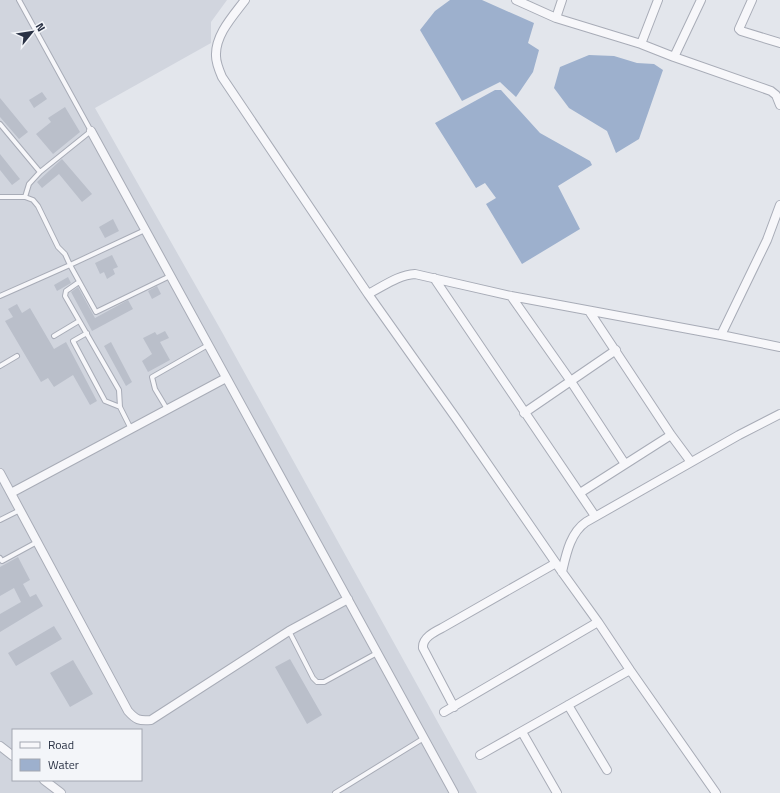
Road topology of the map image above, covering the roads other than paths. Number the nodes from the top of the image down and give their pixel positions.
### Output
1 (19, 0) edge
2 (245, 0) edge
3 (516, 0) edge
4 (562, 0) edge
5 (658, 0) edge
6 (701, 0) edge
7 (752, 0) edge
8 (556, 18) junction
9 (641, 44) junction
10 (780, 44) edge
11 (674, 58) junction
12 (780, 101) edge
13 (780, 105) edge
14 (0, 124) edge
15 (91, 131) junction
16 (40, 172) junction
17 (25, 197) junction
18 (0, 198) edge
19 (780, 205) edge
20 (145, 230) junction
21 (70, 265) junction
22 (170, 275) junction
23 (434, 278) junction
24 (79, 282) junction
25 (368, 294) junction
26 (0, 296) edge
27 (511, 296) junction
28 (589, 311) junction
29 (80, 321) junction
30 (86, 333) junction
31 (721, 335) junction
32 (54, 336) dead end
33 (208, 345) junction
34 (780, 347) edge
35 (616, 350) junction
36 (17, 356) dead end
37 (0, 366) edge
38 (226, 378) junction
39 (570, 380) junction
40 (120, 407) junction
41 (167, 409) junction
42 (524, 413) junction
43 (780, 414) edge
44 (131, 429) junction
45 (671, 435) junction
46 (692, 462) junction
47 (625, 464) junction
48 (0, 473) edge
49 (11, 493) junction
50 (580, 493) junction
51 (20, 509) junction
52 (594, 516) junction
53 (0, 520) edge
54 (38, 542) junction
55 (0, 558) edge
56 (556, 563) junction
57 (562, 572) junction
58 (348, 599) junction
59 (598, 622) junction
60 (289, 631) junction
61 (378, 653) junction
62 (630, 670) junction
63 (568, 705) junction
64 (454, 707) junction
65 (444, 712) dead end
66 (522, 732) junction
67 (424, 738) junction
68 (0, 746) edge
69 (12, 755) edge
70 (480, 755) dead end
71 (606, 770) dead end
72 (45, 781) edge
73 (61, 793) edge
74 (335, 793) edge
75 (454, 793) edge
76 (557, 793) edge
77 (716, 793) edge

1 - 15 lane
2 - 25 street
3 - 8 street
4 - 8 street
5 - 9 street
6 - 11 street
7 - 10 street
8 - 9 street
9 - 11 street
11 - 12 street
12 - 13 street
14 - 16 lane
15 - 16 lane
15 - 20 street
16 - 17 lane
17 - 18 lane
17 - 21 lane
19 - 31 street
20 - 21 lane
20 - 22 street
21 - 24 lane
21 - 26 lane
22 - 24 lane
22 - 33 street
23 - 25 street
23 - 27 street
23 - 42 street
24 - 29 lane
25 - 56 street
27 - 28 street
27 - 39 street
28 - 31 street
28 - 35 street
29 - 30 lane
29 - 32 lane
30 - 40 lane
30 - 40 lane
31 - 34 street
33 - 38 street
33 - 41 lane
35 - 39 street
35 - 45 street
36 - 37 lane
38 - 41 street
38 - 58 street
39 - 42 street
39 - 47 street
40 - 44 lane
41 - 44 street
42 - 50 street
43 - 46 street
44 - 49 street
45 - 46 street
45 - 47 street
46 - 52 street
47 - 50 street
48 - 49 street
49 - 51 street
50 - 52 street
51 - 53 lane
51 - 54 street
52 - 57 street
54 - 55 lane
54 - 60 street
56 - 57 street
56 - 64 street
57 - 59 street
58 - 60 street
58 - 61 street
59 - 62 street
59 - 64 street
60 - 61 lane
61 - 67 street
62 - 63 street
62 - 77 street
63 - 66 street
63 - 71 street
64 - 65 street
66 - 70 street
66 - 76 street
67 - 74 lane
67 - 75 street
68 - 69 street
72 - 73 street

